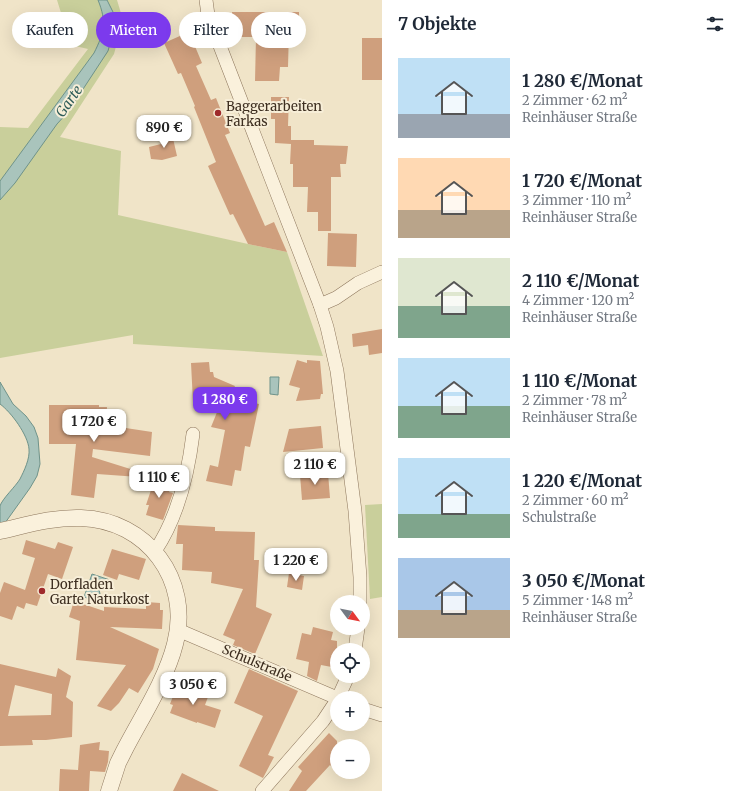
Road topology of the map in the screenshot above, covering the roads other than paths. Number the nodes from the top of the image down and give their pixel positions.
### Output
1 (206, 0) edge
2 (382, 272) edge
3 (320, 305) junction
4 (192, 434) dead end
5 (0, 531) edge
6 (155, 552) junction
7 (360, 595) edge
8 (178, 630) junction
9 (330, 696) edge
10 (330, 710) edge
11 (370, 711) edge
12 (382, 715) edge
13 (110, 791) edge
14 (262, 791) edge

1 - 3 street
2 - 3 street
3 - 7 street
4 - 6 street
5 - 6 street
6 - 8 street
8 - 9 street, Schulstraße
8 - 13 street
10 - 14 street
11 - 12 street

